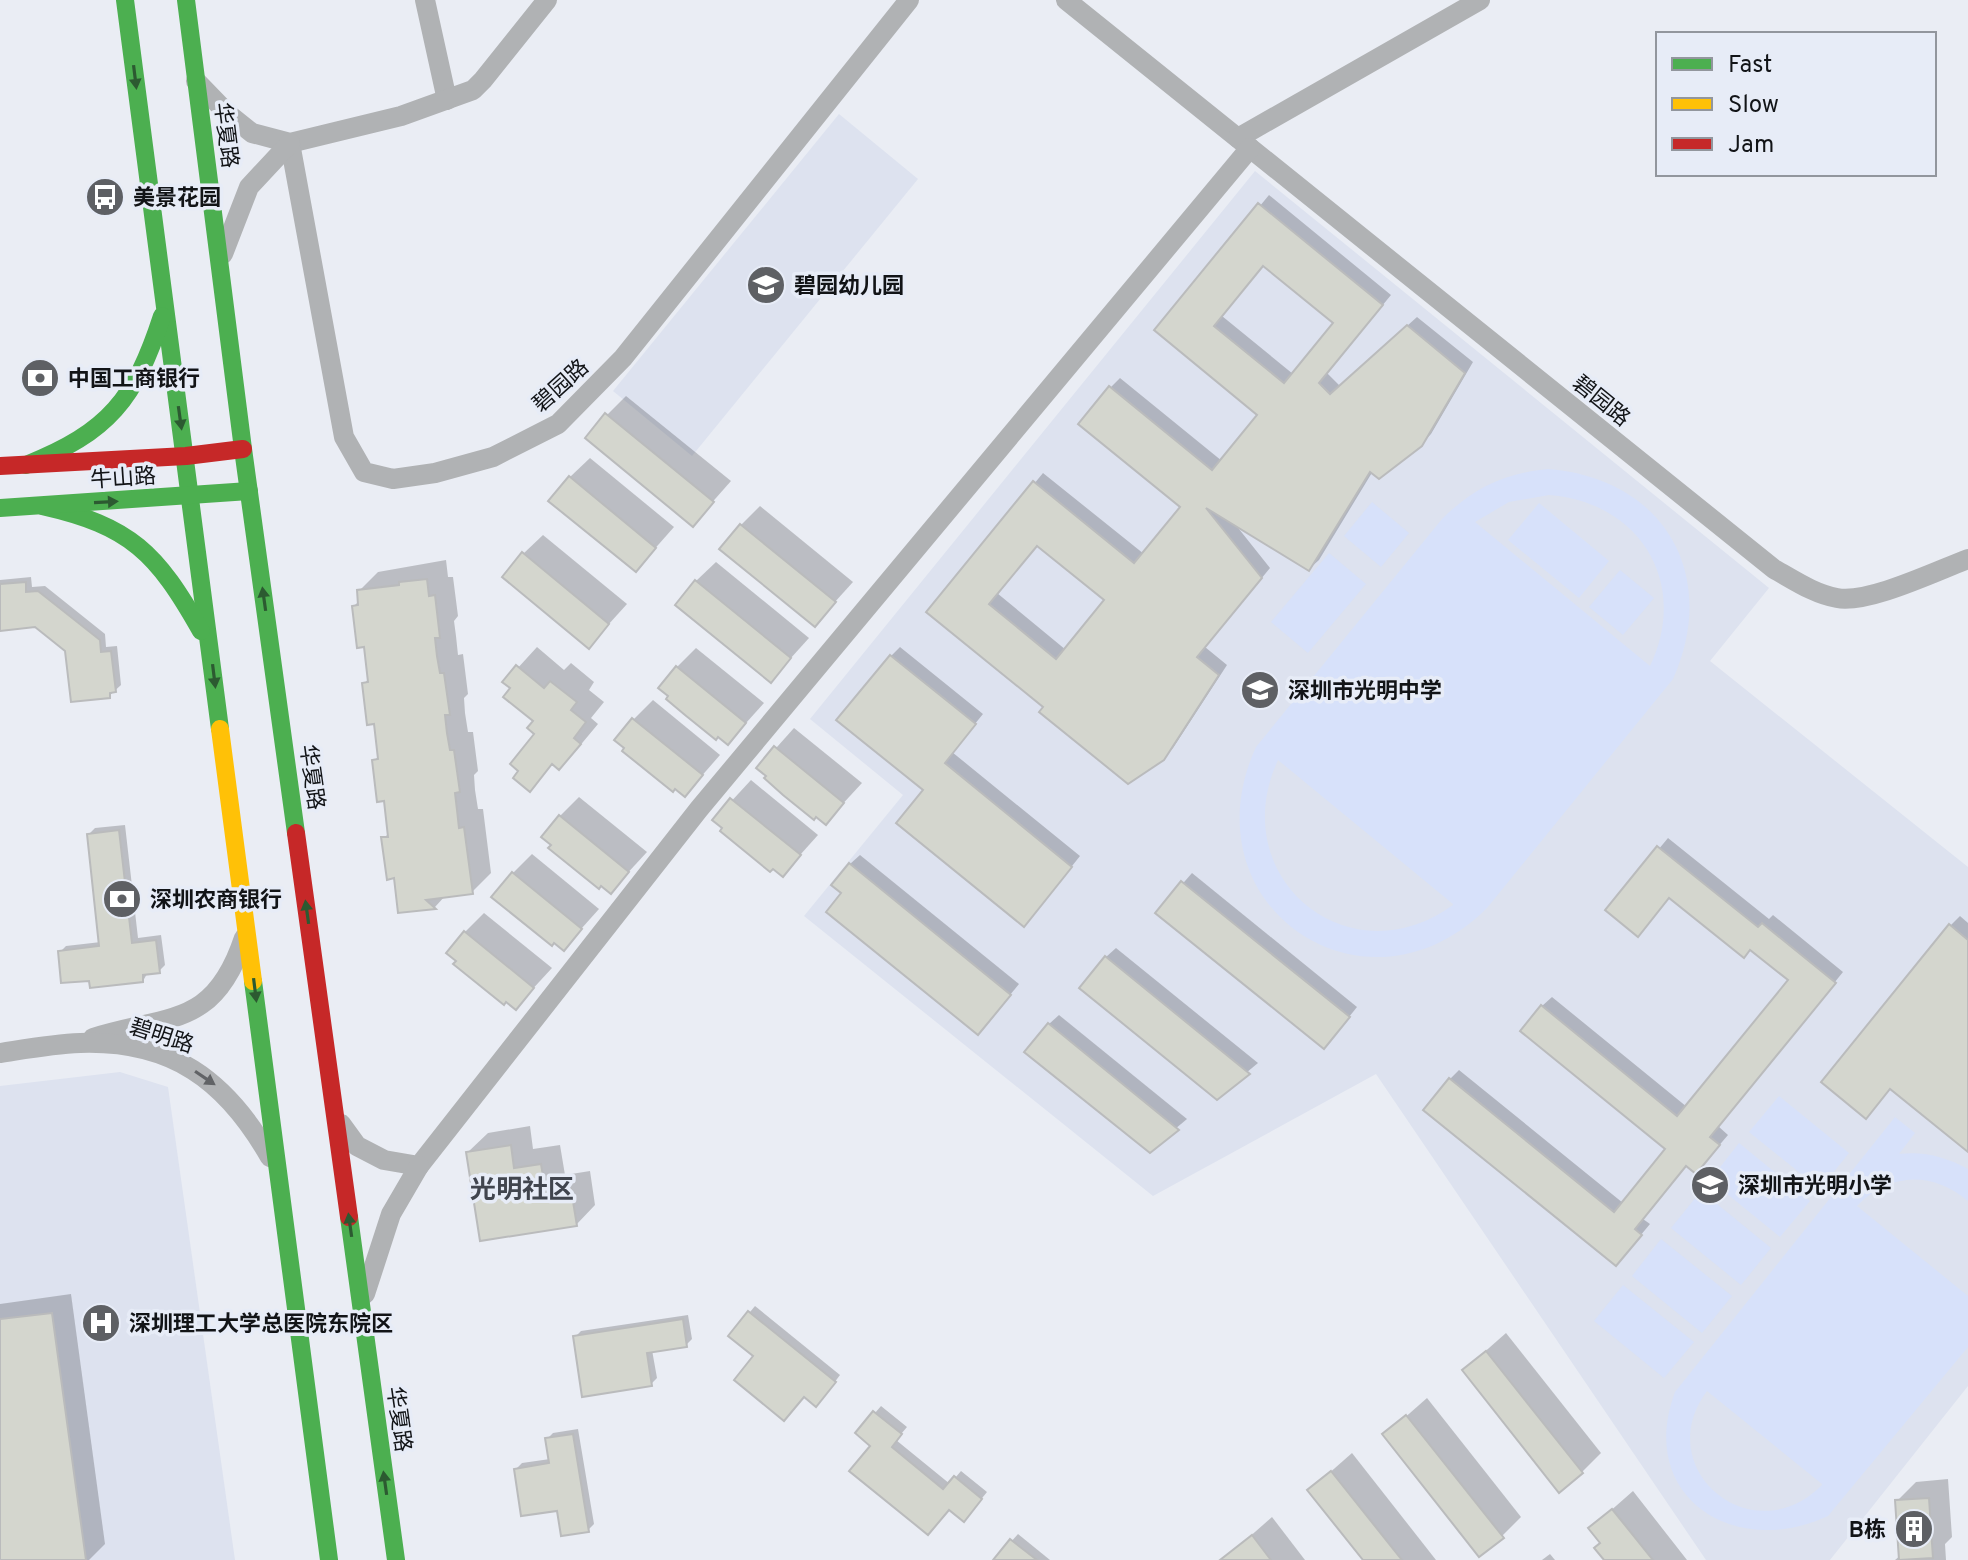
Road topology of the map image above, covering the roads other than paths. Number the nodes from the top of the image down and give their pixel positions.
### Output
1 (125, 0) edge
2 (186, 0) edge
3 (425, 0) edge
4 (547, 0) edge
5 (909, 0) edge
6 (1066, 0) edge
7 (1480, 0) edge
8 (196, 81) junction
9 (447, 100) junction
10 (290, 143) junction
11 (1244, 143) junction
12 (219, 266) junction
13 (164, 309) junction
14 (243, 449) junction
15 (186, 456) junction
16 (26, 465) junction
17 (0, 466) edge
18 (249, 491) junction
19 (191, 497) junction
20 (42, 506) junction
21 (0, 508) edge
22 (1968, 559) edge
23 (210, 647) junction
24 (247, 928) junction
25 (78, 1043) junction
26 (0, 1053) edge
27 (335, 1115) junction
28 (419, 1166) junction
29 (278, 1171) junction
30 (361, 1309) junction
31 (325, 1531) junction
32 (310, 1560) edge
33 (329, 1560) edge
34 (396, 1560) edge

1 -> 13 main road
2 - 8 main road, 华夏路
3 - 9 street
4 - 9 street
5 - 10 street, 碧园路
6 - 11 street, 碧园路
7 - 11 street
8 - 10 street
8 - 12 main road, 华夏路
9 - 10 street
10 - 12 street
11 - 22 street, 碧园路
11 - 28 street
12 - 14 main road, 华夏路
13 -> 15 main road
13 - 16 main road
14 - 15 main road, 牛山路
14 - 18 main road, 华夏路
15 - 16 main road, 牛山路
15 - 19 main road
16 - 17 main road, 牛山路
18 - 19 main road, 牛山路
27 -> 18 main road, 华夏路
20 -> 19 main road, 牛山路
19 - 23 main road
20 - 21 main road, 牛山路
20 - 23 main road
23 -> 24 main road
24 - 25 street, 碧明路
24 -> 29 main road
25 - 26 street, 碧明路
25 -> 29 street, 碧明路
27 - 28 street
30 -> 27 main road, 华夏路
28 - 30 street
29 - 31 main road
34 -> 30 main road, 华夏路
31 - 32 street
31 - 33 main road

